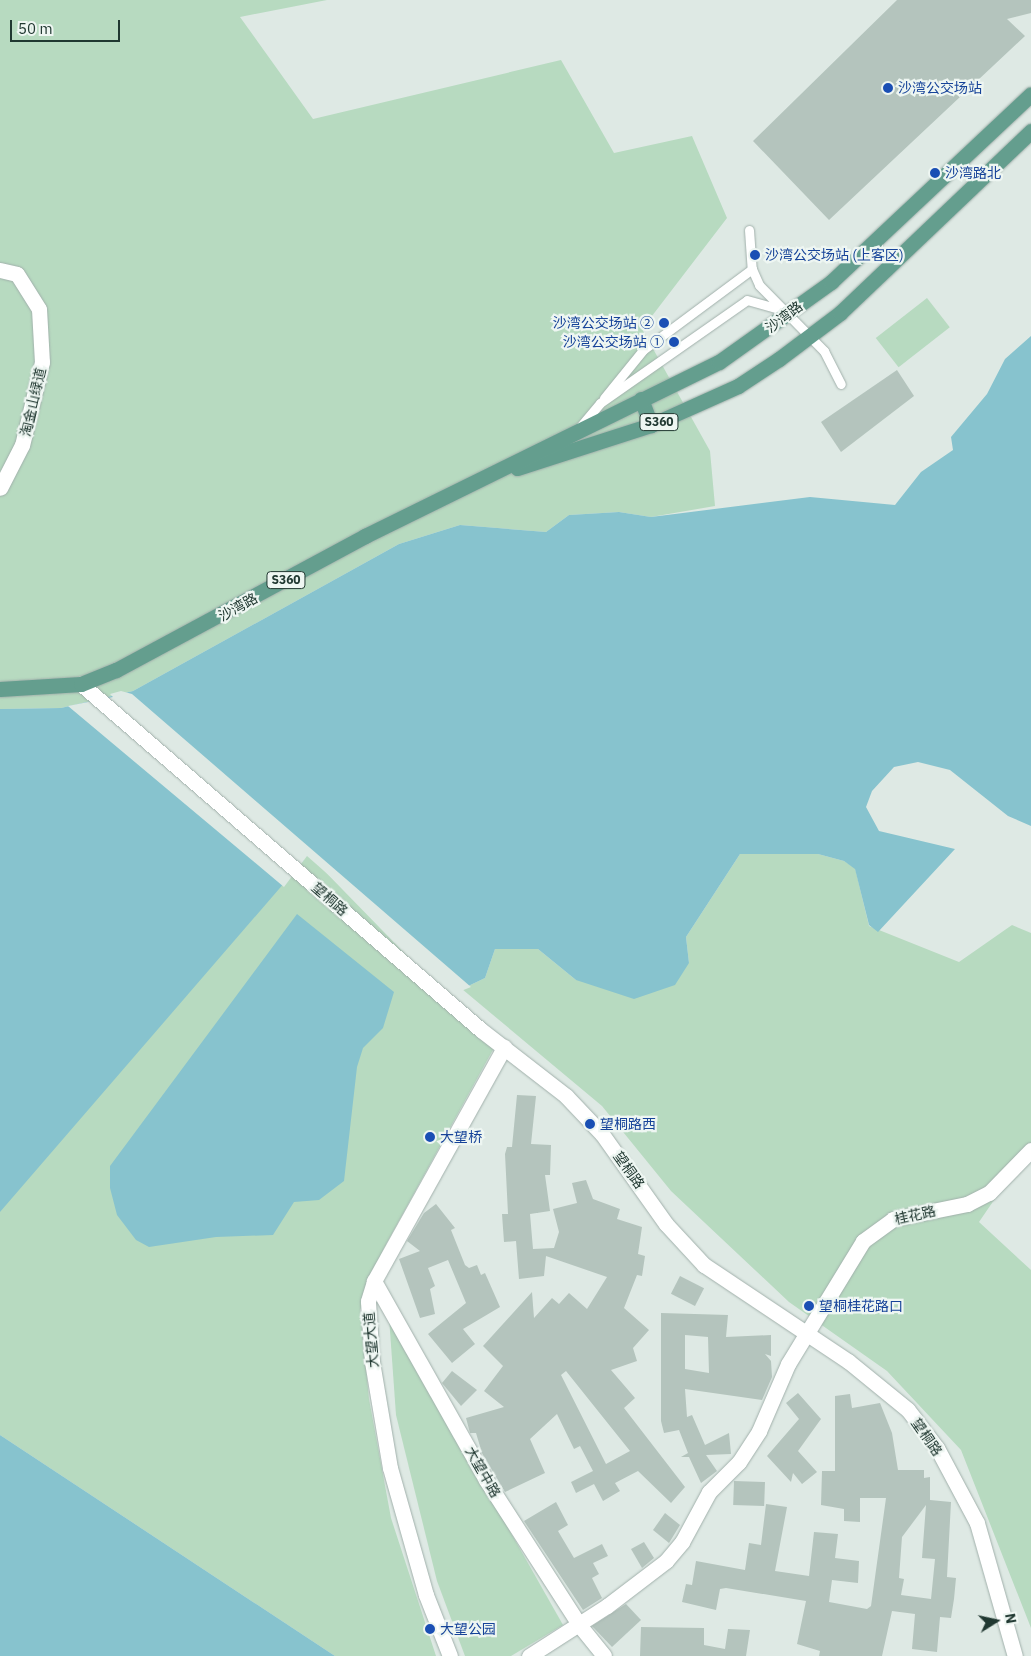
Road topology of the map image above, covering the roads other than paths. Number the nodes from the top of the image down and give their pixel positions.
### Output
1 (1031, 94) edge
2 (1031, 130) edge
3 (749, 230) dead end
4 (752, 269) junction
5 (0, 270) edge
6 (790, 312) junction
7 (811, 336) junction
8 (841, 384) dead end
9 (640, 399) junction
10 (600, 403) junction
11 (651, 425) junction
12 (580, 427) junction
13 (492, 475) junction
14 (0, 488) edge
15 (81, 684) junction
16 (0, 689) edge
17 (504, 1047) junction
18 (1031, 1150) edge
19 (374, 1281) junction
20 (807, 1333) junction
21 (580, 1626) junction
22 (450, 1656) edge
23 (530, 1656) edge
24 (604, 1656) edge
25 (1015, 1656) edge

1 - 6 main road, 沙湾路 / S360
2 - 7 main road, 沙湾路 / S360
3 - 4 lane
4 - 6 lane
4 - 10 lane
5 - 14 street, 淘金山绿道
6 - 7 lane
6 - 9 main road, 沙湾路 / S360
6 - 10 lane
7 - 8 lane
7 - 11 main road, 沙湾路 / S360
9 - 11 main road
9 - 12 main road, 沙湾路 / S360
10 - 12 lane
11 - 13 main road, 沙湾路 / S360
12 - 13 main road, 沙湾路 / S360
13 - 15 main road, 沙湾路 / S360
15 - 16 main road, 沙湾路 / S360
15 - 17 street, 望桐路
17 - 19 street, 大望大道
17 - 20 street, 望桐路
18 - 20 street, 桂花路
19 - 21 street, 大望中路
19 - 22 street, 大望大道
20 - 21 street, 桂花路
20 - 25 street, 望桐路
21 - 23 street, 桂花路
21 - 24 street, 大望中路

